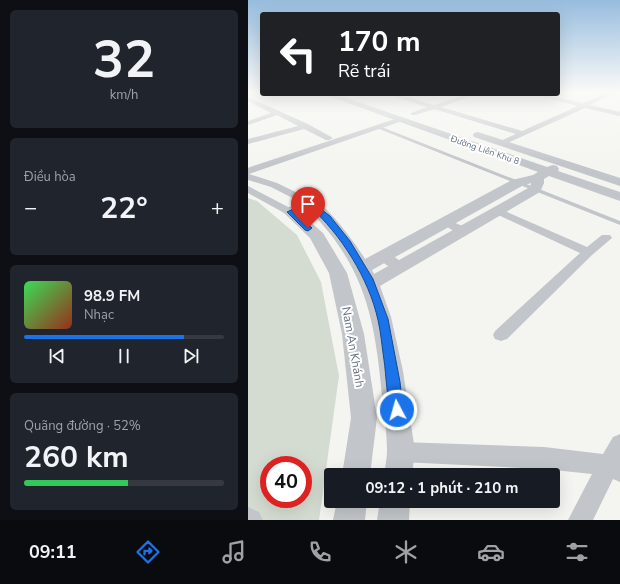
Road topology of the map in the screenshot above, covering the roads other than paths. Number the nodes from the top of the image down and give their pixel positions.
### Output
1 (268, 116) edge
2 (284, 116) edge
3 (389, 116) edge
4 (419, 116) edge
5 (464, 116) edge
6 (562, 116) edge
7 (397, 119) junction
8 (428, 119) dead end
9 (248, 123) edge
10 (305, 126) junction
11 (378, 127) junction
12 (465, 131) dead end
13 (524, 134) junction
14 (329, 138) junction
15 (248, 142) edge
16 (503, 143) junction
17 (305, 148) junction
18 (562, 163) junction
19 (248, 164) edge
20 (248, 172) edge
21 (248, 177) edge
22 (540, 180) junction
23 (620, 182) edge
24 (517, 183) junction
25 (248, 189) edge
26 (620, 197) edge
27 (310, 203) junction
28 (498, 211) junction
29 (290, 212) junction
30 (446, 222) junction
31 (620, 223) edge
32 (463, 231) junction
33 (606, 238) dead end
34 (588, 252) junction
35 (384, 256) junction
36 (399, 267) junction
37 (366, 276) junction
38 (501, 335) dead end
39 (620, 444) edge
40 (401, 452) junction
41 (357, 468) edge
42 (399, 468) edge
43 (614, 468) edge
44 (351, 508) edge
45 (394, 508) edge
46 (349, 520) edge
47 (393, 520) edge
48 (580, 520) edge

1 - 9 street
2 - 10 street
3 - 7 street, Đường Liên Khu 8
4 - 8 street
5 - 13 street
6 - 13 street
7 - 11 street
7 - 14 street
7 - 22 street, Đường Liên Khu 8
10 - 14 street
10 - 15 street
11 - 17 street
11 - 24 lane
12 - 16 street, Đường Liên Khu 8
13 - 16 street
14 - 17 street
16 - 18 street, Đường Liên Khu 8
17 - 19 street
17 - 20 street
18 - 22 street
18 - 23 street, Đường Liên Khu 8
21 - 27 street
22 - 24 street
22 - 26 street, Đường Liên Khu 8
22 - 28 street
22 - 31 lane
24 - 30 street
25 - 29 street
27 - 29 street
27 - 37 street
28 - 32 street
28 - 34 street
29 - 41 street, Nam An Khánh
30 - 32 street
30 - 35 street
32 - 36 street
33 - 34 street
34 - 38 street
35 - 36 street
35 - 37 street
36 - 37 street
37 - 40 street
39 - 43 street
40 - 42 street
40 - 43 street
43 - 48 street
44 - 46 street
45 - 47 street

